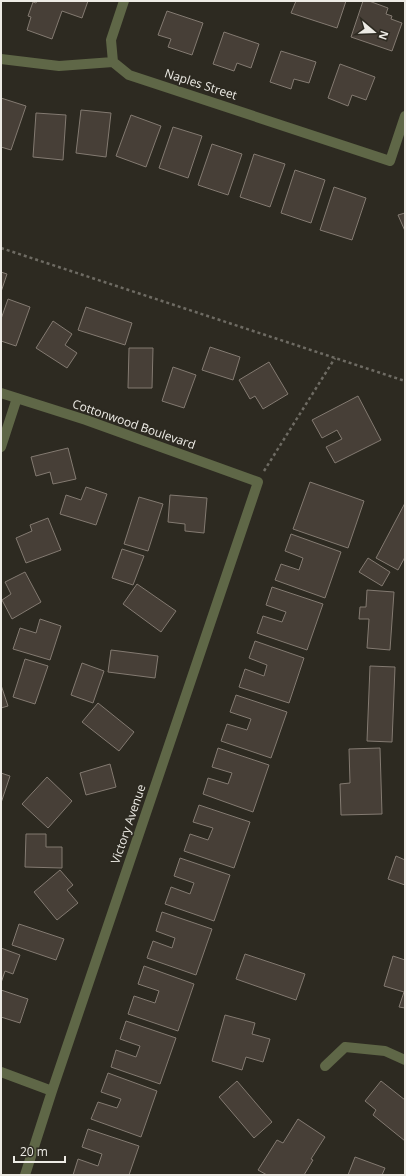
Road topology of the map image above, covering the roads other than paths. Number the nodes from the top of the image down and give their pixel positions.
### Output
1 (124, 1) edge
2 (1, 59) edge
3 (113, 62) junction
4 (405, 116) edge
5 (1, 393) edge
6 (17, 398) junction
7 (1, 447) edge
8 (258, 482) joint
9 (405, 1060) edge
10 (325, 1066) dead end
11 (1, 1072) edge
12 (52, 1091) junction
13 (25, 1175) edge

1 - 3 street
2 - 3 street
3 - 4 street, Naples Street
5 - 6 street, Cottonwood Boulevard
6 - 7 street
6 - 8 street, Cottonwood Boulevard
8 - 12 street, Victory Avenue
9 - 10 street
11 - 12 street
12 - 13 street, Victory Avenue

